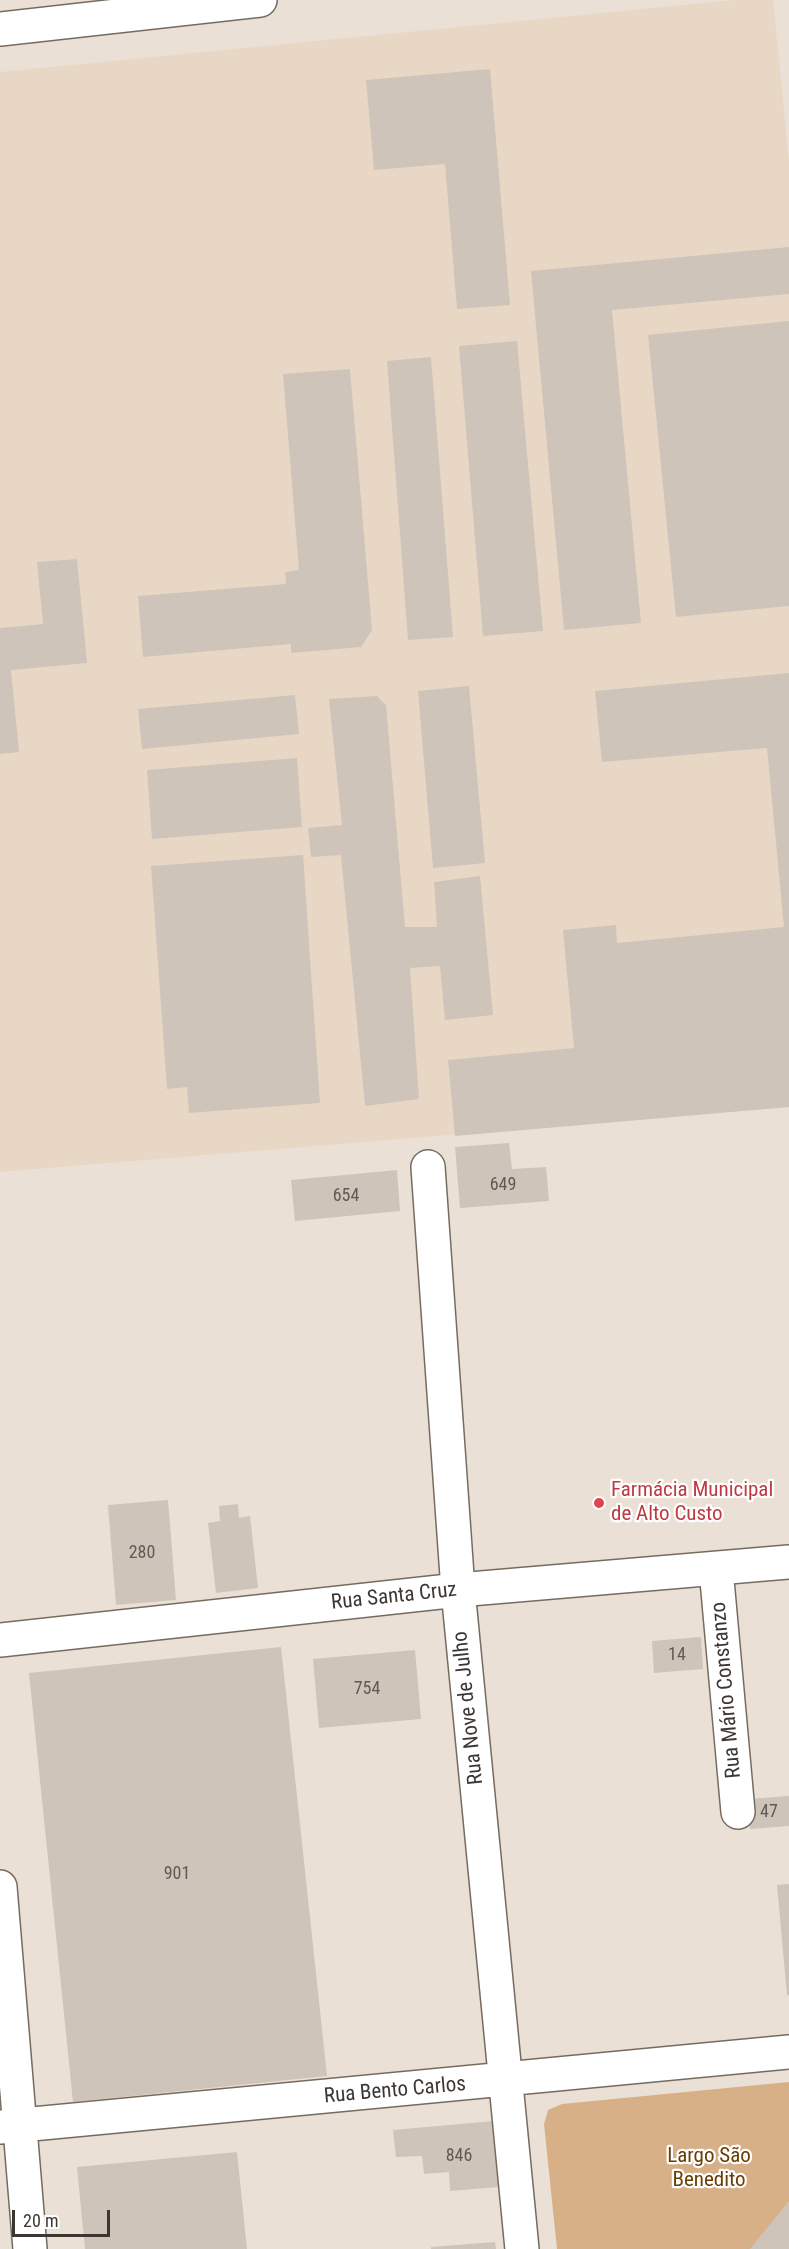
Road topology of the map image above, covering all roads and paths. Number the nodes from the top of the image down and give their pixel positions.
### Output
1 (246, 1) edge
2 (0, 29) edge
3 (428, 1167) dead end
4 (789, 1562) edge
5 (716, 1569) junction
6 (458, 1590) junction
7 (0, 1640) edge
8 (738, 1812) dead end
9 (0, 1887) edge
10 (789, 2052) edge
11 (506, 2080) junction
12 (9, 2126) edge
13 (30, 2249) edge
14 (522, 2249) edge

1 - 2 main road
3 - 6 main road, Rua Nove de Julho
4 - 5 main road, Rua Santa Cruz
5 - 6 main road, Rua Santa Cruz
5 - 8 main road, Rua Mário Constanzo
6 - 7 main road, Rua Santa Cruz
6 - 11 main road, Rua Nove de Julho
9 - 12 main road
10 - 11 main road, Rua Bento Carlos
11 - 12 main road, Rua Bento Carlos
11 - 14 main road, Rua Nove de Julho
12 - 13 main road

